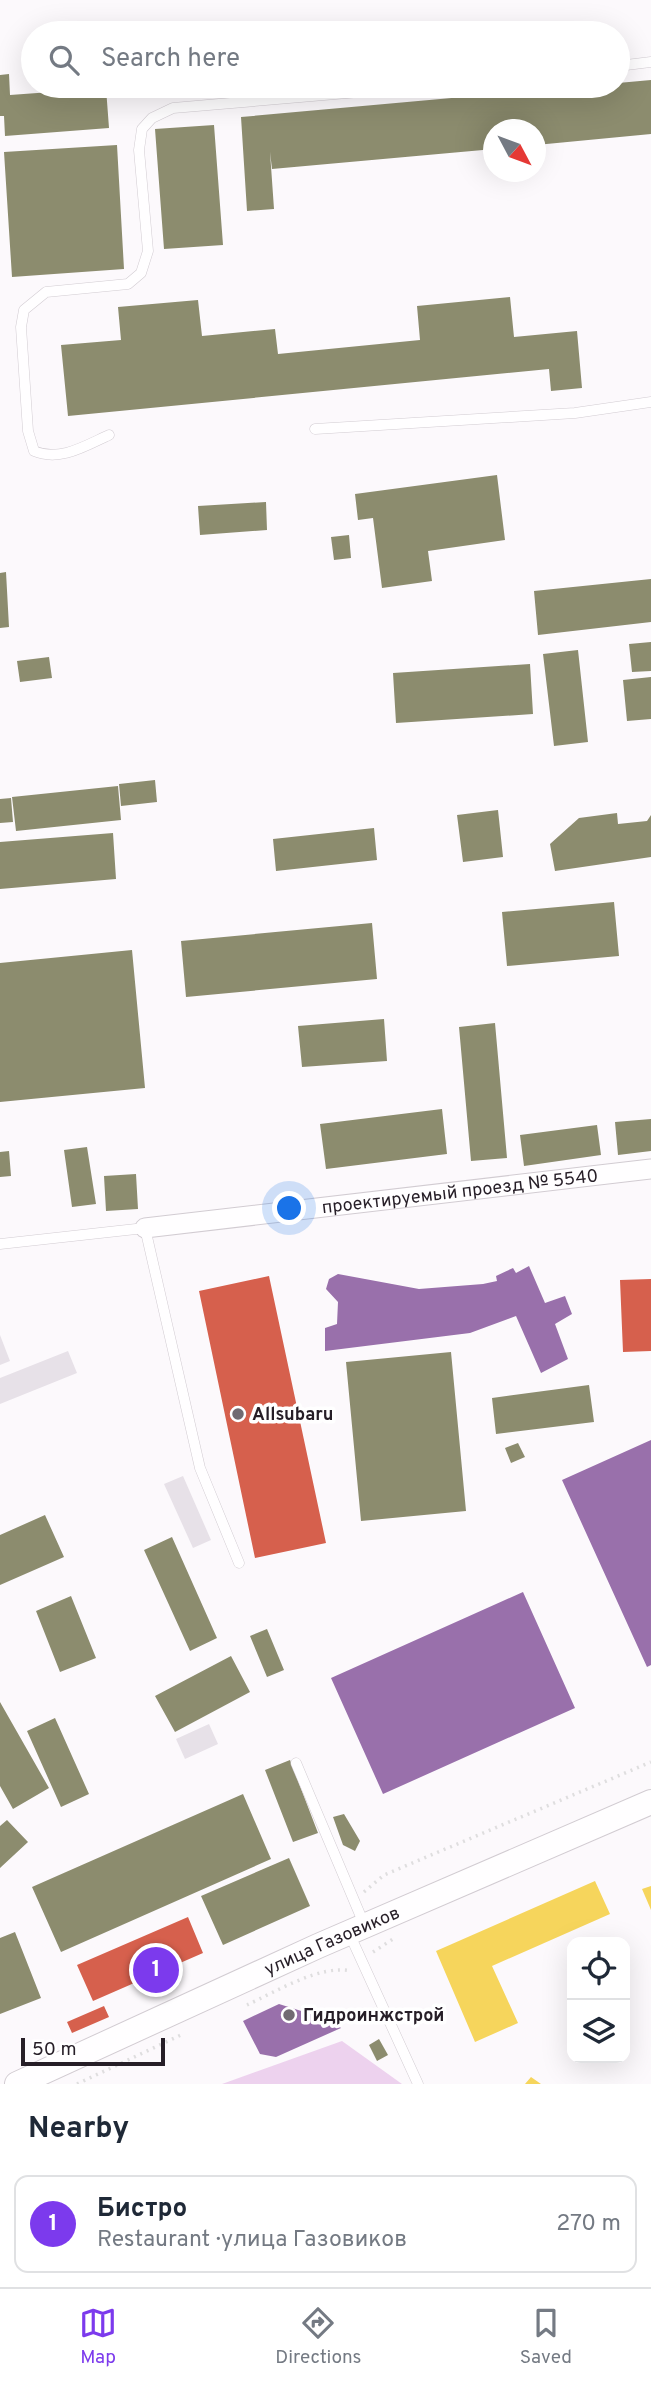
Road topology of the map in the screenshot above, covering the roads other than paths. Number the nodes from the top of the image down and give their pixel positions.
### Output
1 (651, 62) edge
2 (630, 65) edge
3 (289, 98) edge
4 (651, 402) edge
5 (315, 429) dead end
6 (109, 435) dead end
7 (651, 1169) edge
8 (145, 1227) junction
9 (0, 1244) edge
10 (239, 1563) dead end
11 (296, 1763) dead end
12 (651, 1802) edge
13 (357, 1929) junction
14 (17, 2084) edge
15 (418, 2084) edge

1 - 2 lane
3 - 6 lane
4 - 5 lane
7 - 8 street, проектируемый проезд № 5540
8 - 9 lane
8 - 10 lane
11 - 13 lane
12 - 13 street, улица Газовиков
13 - 14 street, улица Газовиков
13 - 15 lane

